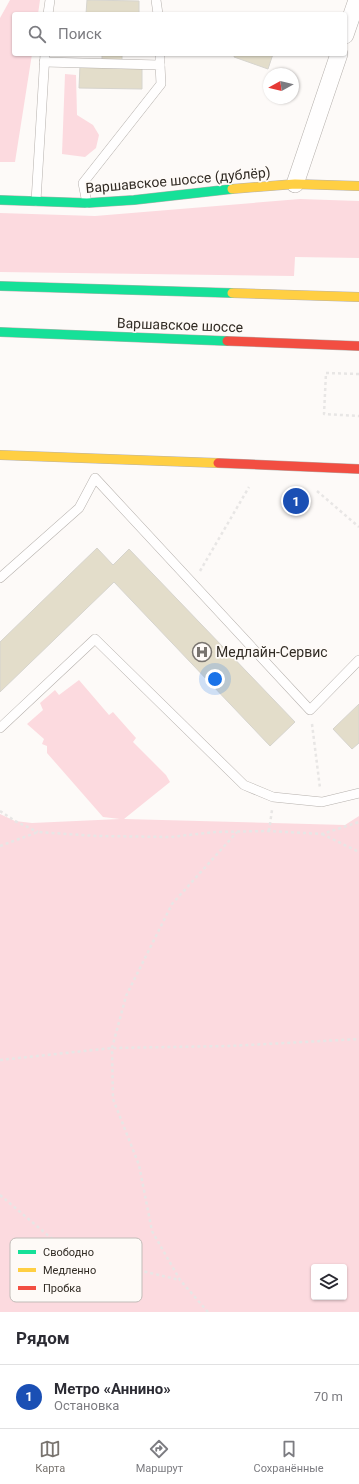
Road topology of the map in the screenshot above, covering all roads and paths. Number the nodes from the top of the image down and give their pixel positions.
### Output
1 (50, 0) edge
2 (156, 0) edge
3 (357, 0) edge
4 (48, 12) edge
5 (158, 12) edge
6 (347, 29) edge
7 (160, 56) edge
8 (338, 56) edge
9 (45, 58) edge
10 (160, 65) junction
11 (295, 184) junction
12 (359, 186) edge
13 (0, 200) edge
14 (36, 202) junction
15 (87, 203) junction
16 (0, 286) edge
17 (359, 297) edge
18 (0, 332) edge
19 (359, 346) edge
20 (359, 374) edge
21 (359, 416) edge
22 (0, 456) edge
23 (94, 468) junction
24 (359, 469) edge
25 (249, 487) dead end
26 (317, 491) dead end
27 (359, 527) edge
28 (0, 578) edge
29 (193, 582) junction
30 (359, 660) edge
31 (310, 710) junction
32 (0, 728) edge
33 (359, 793) edge
34 (273, 797) junction
35 (322, 802) junction
36 (0, 811) edge
37 (359, 822) edge
38 (269, 831) junction
39 (38, 832) junction
40 (238, 832) junction
41 (322, 834) junction
42 (0, 846) edge
43 (359, 852) edge
44 (359, 1039) edge
45 (112, 1048) junction
46 (0, 1060) edge
47 (0, 1195) edge
48 (51, 1238) edge
49 (142, 1271) edge
50 (180, 1280) junction
51 (208, 1312) edge

1 - 4 lane
2 - 5 lane
3 - 6 street
7 - 10 lane
8 - 11 street
9 - 10 lane
9 - 14 lane
10 - 15 lane
11 - 12 main road, Варшавское шоссе (дублёр)
11 - 15 main road, Варшавское шоссе (дублёр)
13 - 14 main road, Варшавское шоссе (дублёр)
14 - 15 main road, Варшавское шоссе (дублёр)
16 - 17 main road
18 - 19 main road, Варшавское шоссе
20 - 21 path
22 - 23 main road
23 - 24 main road
23 - 28 lane
23 - 29 lane
25 - 29 path
26 - 27 path
29 - 31 lane
30 - 31 lane
31 - 35 path
32 - 34 lane
33 - 35 lane
34 - 35 lane
34 - 38 path
36 - 39 path
37 - 41 path
38 - 40 path
38 - 41 path
39 - 40 path
39 - 42 path
40 - 45 path
41 - 43 path
44 - 45 path
45 - 46 path
45 - 50 path
47 - 48 path
49 - 50 path
50 - 51 path

